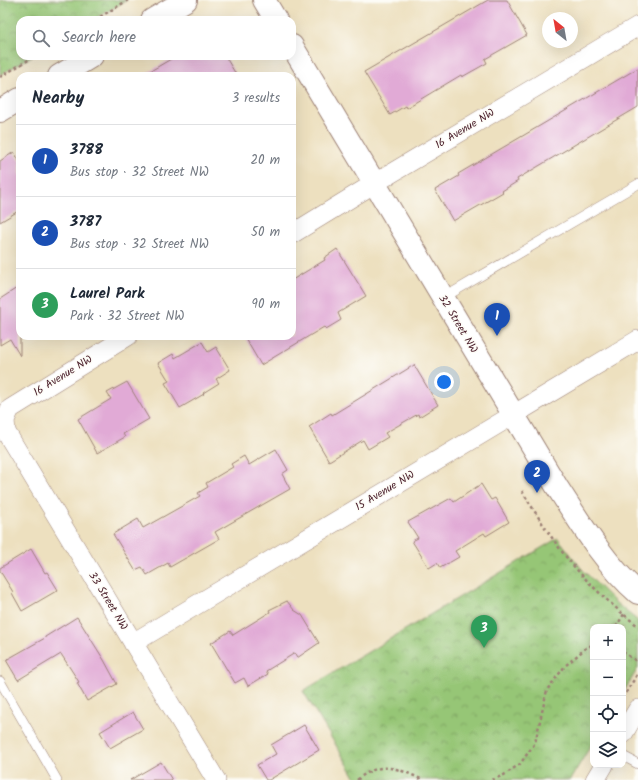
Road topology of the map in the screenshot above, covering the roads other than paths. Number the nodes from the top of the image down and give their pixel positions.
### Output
1 (186, 0) edge
2 (264, 0) edge
3 (159, 16) edge
4 (274, 16) edge
5 (638, 26) edge
6 (296, 53) edge
7 (85, 60) edge
8 (66, 72) edge
9 (16, 101) edge
10 (0, 111) edge
11 (375, 183) junction
12 (638, 184) edge
13 (296, 232) edge
14 (443, 298) junction
15 (122, 340) edge
16 (638, 340) edge
17 (513, 414) junction
18 (4, 420) joint
19 (638, 593) edge
20 (133, 642) junction
21 (0, 681) edge
22 (638, 709) edge
23 (624, 732) edge
24 (626, 758) edge
25 (638, 764) edge
26 (602, 768) edge
27 (57, 780) edge
28 (216, 780) edge
29 (595, 780) edge

1 - 3 street
2 - 4 street
5 - 11 street, 16 Avenue NW
6 - 11 street, 32 Street NW
7 - 8 street
9 - 10 street
11 - 13 street, 16 Avenue NW
11 - 14 street, 32 Street NW
12 - 14 lane
14 - 17 street, 32 Street NW
15 - 18 street, 16 Avenue NW
16 - 17 street, 15 Avenue NW
17 - 19 street, 32 Street NW
17 - 20 street, 15 Avenue NW
18 - 20 street, 33 Street NW
20 - 28 street, 33 Street NW
21 - 27 lane
22 - 23 street
24 - 25 lane
26 - 29 street

